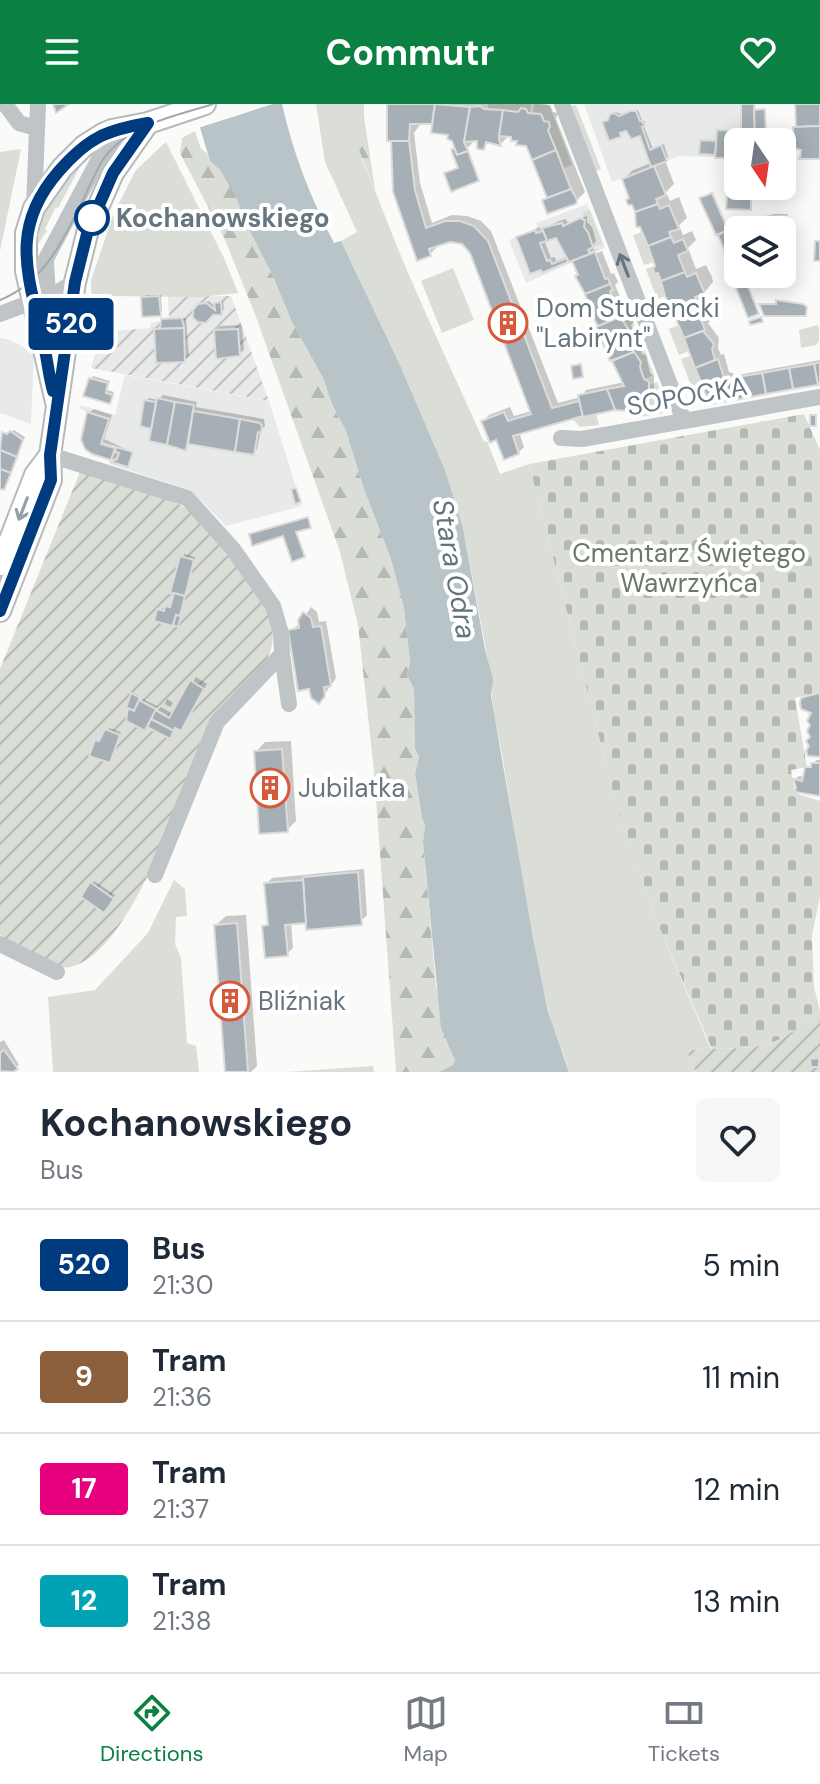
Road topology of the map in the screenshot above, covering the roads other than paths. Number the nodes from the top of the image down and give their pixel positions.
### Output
1 (5, 104) edge
2 (38, 104) edge
3 (205, 104) edge
4 (562, 104) edge
5 (148, 123) junction
6 (36, 128) junction
7 (35, 148) junction
8 (69, 160) junction
9 (34, 208) junction
10 (75, 282) junction
11 (41, 299) junction
12 (0, 314) edge
13 (64, 367) junction
14 (820, 397) edge
15 (58, 407) junction
16 (684, 421) junction
17 (561, 438) dead end
18 (50, 455) junction
19 (0, 565) edge
20 (0, 611) edge
21 (282, 654) junction
22 (289, 704) dead end
23 (155, 875) dead end
24 (0, 944) edge
25 (57, 972) dead end

1 - 6 street
2 - 6 street
3 - 5 main road
16 -> 4 street
5 - 8 main road
5 - 10 main road
5 - 11 street
6 - 7 street
7 - 8 street
7 - 9 street
8 - 9 main road
9 - 11 main road
10 - 11 street
10 - 13 main road
11 - 12 street
11 - 13 street
11 - 15 main road
13 - 15 main road
14 - 16 street, SOPOCKA
15 - 18 main road
16 - 17 street, SOPOCKA
18 -> 19 main road
18 - 20 main road
18 - 21 street
21 - 22 street
21 - 23 street
24 - 25 street

